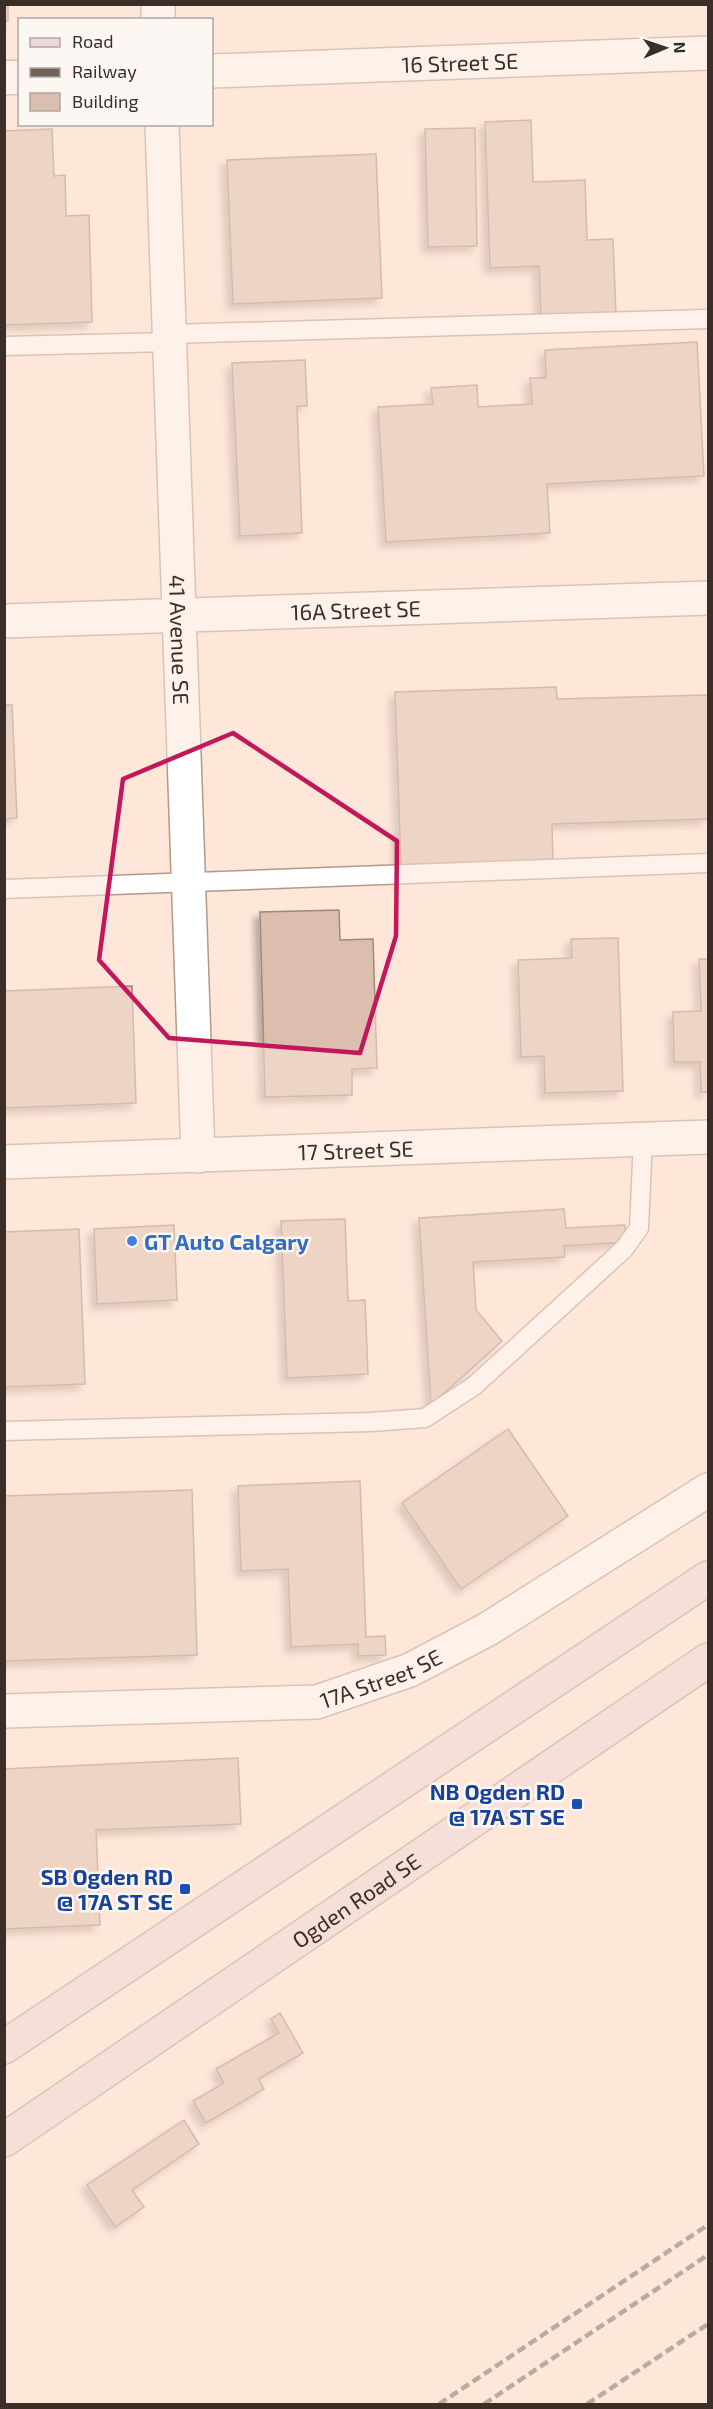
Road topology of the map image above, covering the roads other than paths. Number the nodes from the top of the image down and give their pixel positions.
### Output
1 (708, 53) edge
2 (213, 70) edge
3 (162, 126) edge
4 (708, 320) edge
5 (170, 338) junction
6 (4, 346) edge
7 (708, 598) edge
8 (179, 615) junction
9 (4, 621) edge
10 (708, 863) edge
11 (188, 882) junction
12 (4, 889) edge
13 (708, 1137) edge
14 (643, 1139) junction
15 (198, 1156) junction
16 (4, 1162) edge
17 (4, 1431) edge
18 (708, 1490) edge
19 (708, 1578) edge
20 (708, 1660) edge
21 (4, 1711) edge
22 (4, 2047) edge
23 (4, 2140) edge

1 - 2 street, 16 Street SE
3 - 5 street, 41 Avenue SE
4 - 5 lane
5 - 6 lane
5 - 8 street, 41 Avenue SE
7 - 8 street, 16A Street SE
8 - 9 street, 16A Street SE
8 - 11 street, 41 Avenue SE
10 - 11 lane
11 - 12 lane
11 - 15 street, 41 Avenue SE
13 - 14 street, 17 Street SE
14 - 15 street, 17 Street SE
14 - 17 lane
15 - 16 street, 17 Street SE
18 - 21 street, 17A Street SE
19 - 22 street
20 - 23 street, Ogden Road SE

